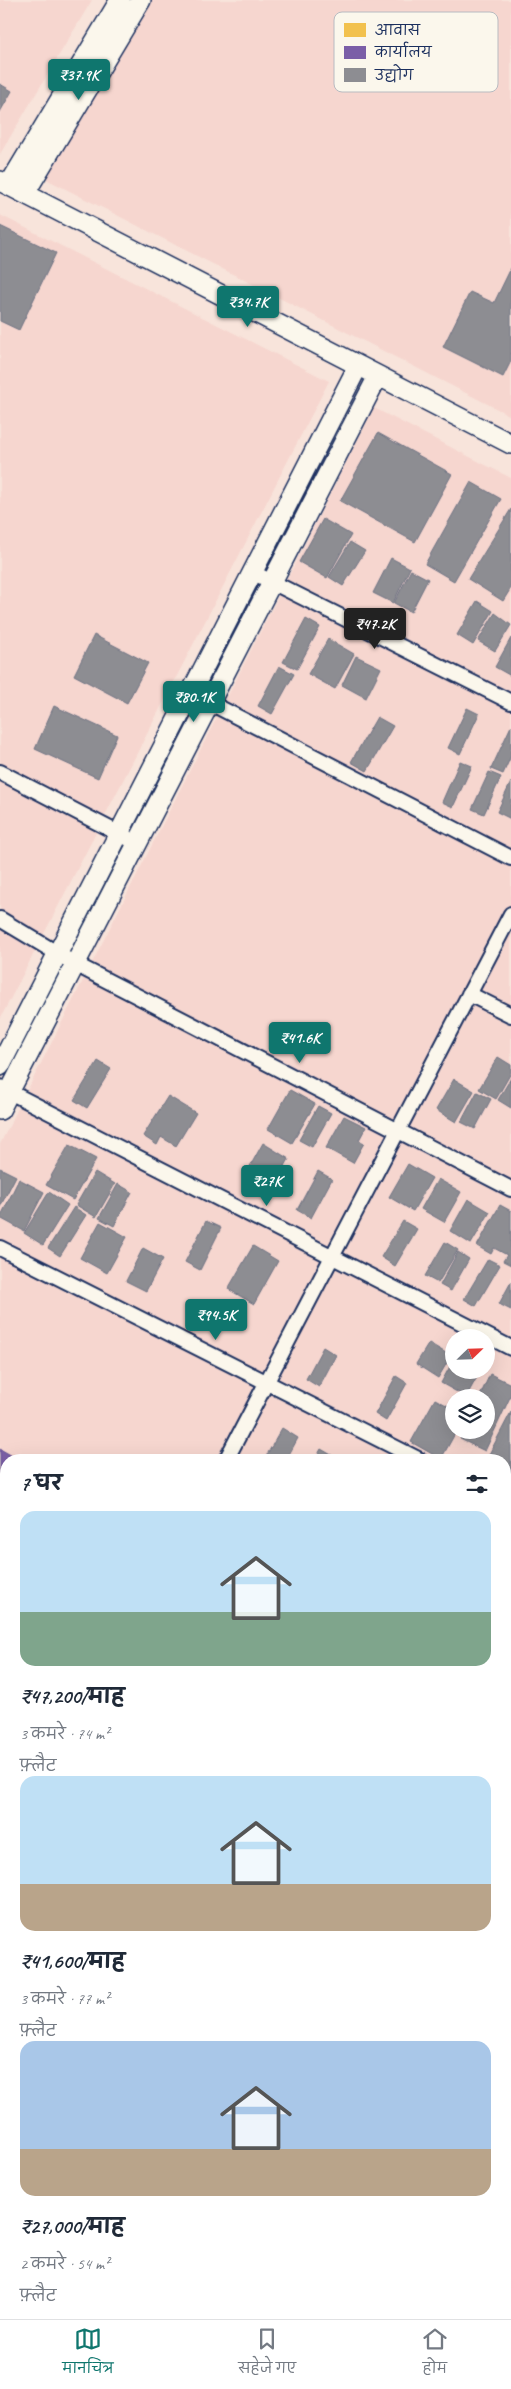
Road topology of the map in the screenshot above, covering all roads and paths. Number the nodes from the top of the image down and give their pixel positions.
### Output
1 (120, 0) edge
2 (141, 0) edge
3 (12, 187) edge
4 (358, 366) junction
5 (378, 376) junction
6 (511, 444) edge
7 (252, 572) junction
8 (272, 582) junction
9 (191, 693) junction
10 (210, 702) junction
11 (511, 702) edge
12 (0, 772) edge
13 (119, 833) junction
14 (137, 843) junction
15 (511, 858) edge
16 (511, 914) edge
17 (0, 919) edge
18 (57, 954) junction
19 (75, 964) junction
20 (469, 994) junction
21 (511, 1015) edge
22 (0, 1066) edge
23 (5, 1089) edge
24 (0, 1110) edge
25 (398, 1130) junction
26 (511, 1189) edge
27 (0, 1248) edge
28 (332, 1256) junction
29 (511, 1348) edge
30 (266, 1382) junction
31 (229, 1454) edge
32 (408, 1454) edge

1 - 3 street
2 - 3 street
3 - 4 street
4 - 5 street
4 - 7 street
5 - 6 street
5 - 8 street
7 - 8 street
7 - 9 street
8 - 10 street
8 - 11 street
9 - 10 street
9 - 13 street
10 - 14 street
10 - 15 street
12 - 13 street
13 - 14 street
13 - 18 street
14 - 19 street
16 - 20 street
17 - 18 street
18 - 19 street
18 - 22 street
19 - 23 street
19 - 25 street
20 - 21 street
20 - 25 street
23 - 24 street
23 - 28 street
25 - 26 street
25 - 28 street
27 - 30 street
28 - 29 street
28 - 30 street
30 - 31 street
30 - 32 street

